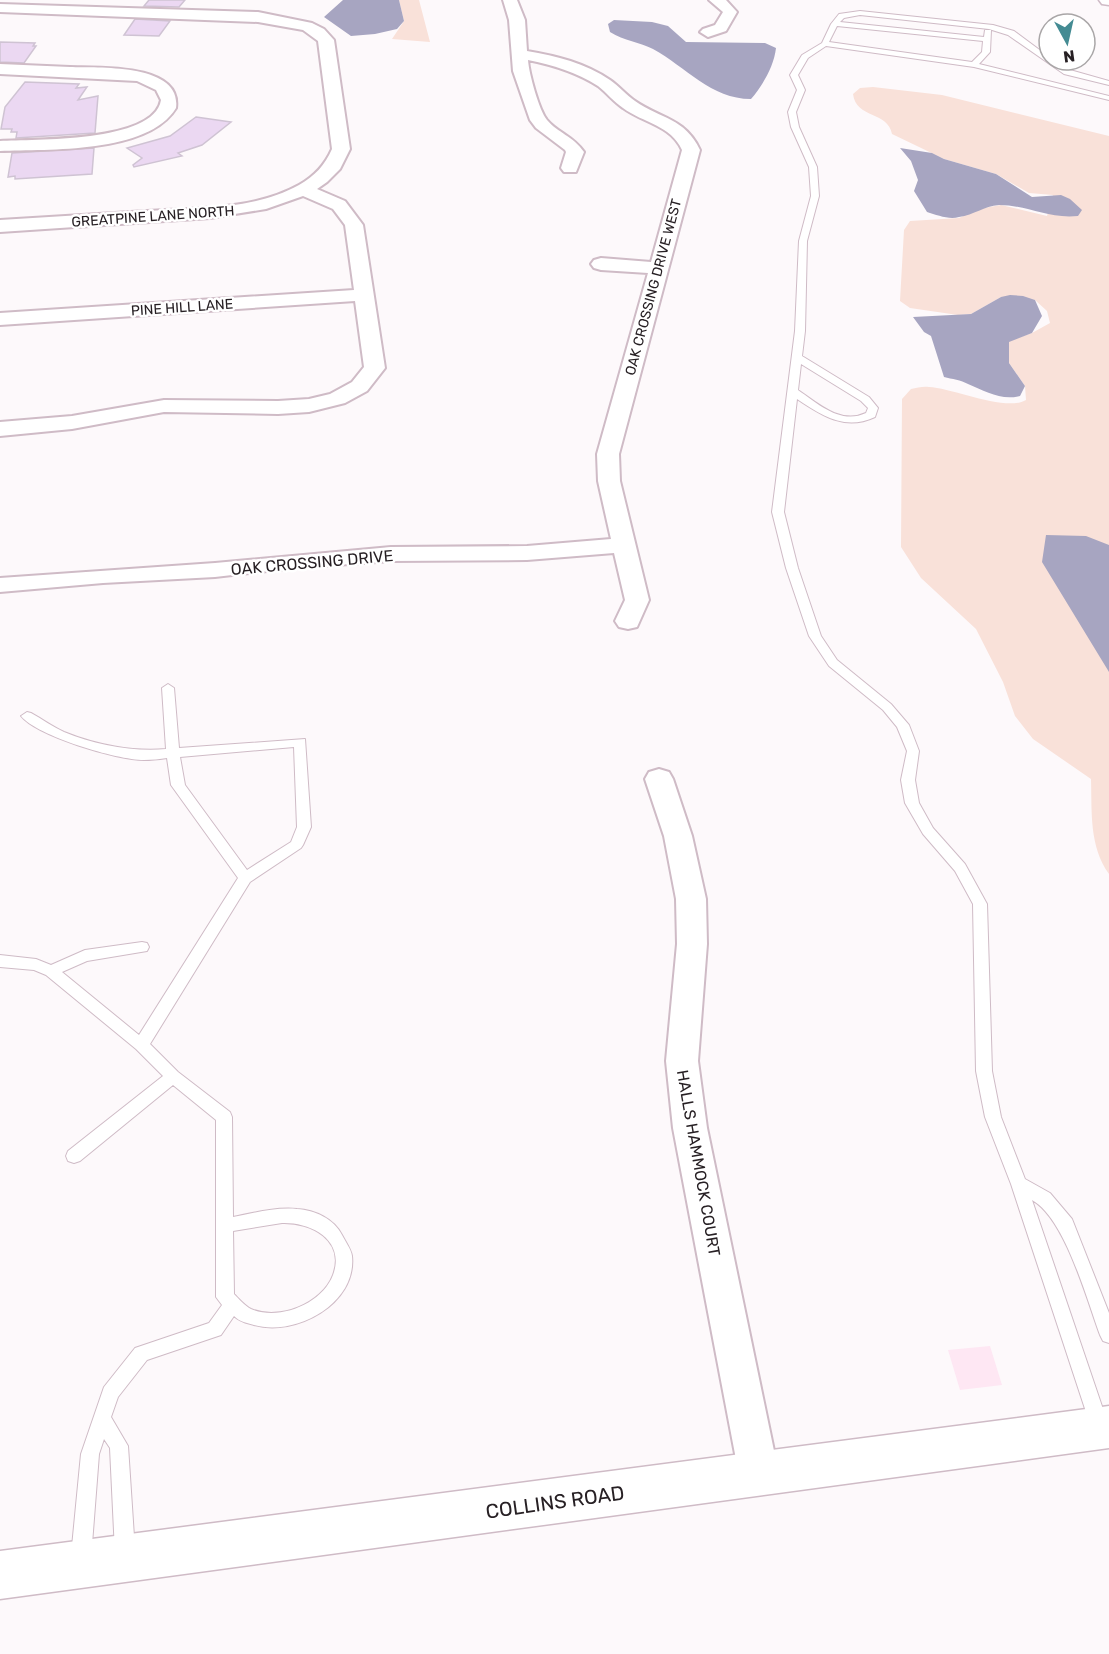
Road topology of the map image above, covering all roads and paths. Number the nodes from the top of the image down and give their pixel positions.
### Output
1 (510, 0) edge
2 (716, 0) edge
3 (267, 1) edge
4 (0, 8) edge
5 (258, 17) junction
6 (708, 32) dead end
7 (988, 33) junction
8 (825, 44) junction
9 (1037, 51) edge
10 (520, 54) junction
11 (974, 65) junction
12 (0, 69) edge
13 (1067, 72) joint
14 (1109, 83) edge
15 (1053, 86) junction
16 (1109, 98) edge
17 (0, 146) edge
18 (570, 168) dead end
19 (303, 190) junction
20 (0, 226) edge
21 (601, 264) dead end
22 (658, 268) junction
23 (364, 295) junction
24 (0, 319) edge
25 (796, 357) junction
26 (792, 391) junction
27 (0, 429) edge
28 (624, 545) junction
29 (0, 585) edge
30 (628, 621) dead end
31 (168, 688) dead end
32 (27, 716) dead end
33 (173, 753) junction
34 (659, 779) dead end
35 (245, 878) junction
36 (142, 947) dead end
37 (0, 961) edge
38 (51, 971) junction
39 (141, 1045) junction
40 (172, 1076) junction
41 (74, 1156) dead end
42 (1019, 1184) junction
43 (224, 1225) junction
44 (231, 1306) junction
45 (1109, 1335) edge
46 (102, 1418) junction
47 (1105, 1428) edge
48 (759, 1475) junction
49 (125, 1560) junction
50 (81, 1565) junction
51 (0, 1575) edge

1 - 10 street
2 - 6 street
3 - 5 street
4 - 5 street
5 - 19 street, GREATPINE LANE NORTH
7 - 8 lane
7 - 9 lane
7 - 11 lane
8 - 11 lane
8 - 25 lane
10 - 18 street
10 - 22 street, OAK CROSSING DRIVE WEST
11 - 15 lane
12 - 17 street
13 - 14 lane
13 - 15 lane
15 - 16 lane
19 - 20 street, GREATPINE LANE NORTH
19 - 23 street
21 - 22 street
22 - 28 street, OAK CROSSING DRIVE WEST
23 - 24 street, PINE HILL LANE
23 - 27 street
25 - 26 lane
25 - 26 lane
26 - 42 lane
28 - 29 street, OAK CROSSING DRIVE
28 - 30 street, OAK CROSSING DRIVE WEST
31 - 33 lane
32 - 33 lane
33 - 35 lane
33 - 35 lane
34 - 48 street, HALLS HAMMOCK COURT
35 - 39 lane
36 - 38 lane
37 - 38 lane
38 - 39 lane
39 - 40 lane
40 - 41 lane
40 - 43 lane
42 - 45 lane
42 - 47 lane
43 - 44 lane
43 - 44 lane
44 - 46 lane
46 - 49 lane
46 - 50 lane
47 - 48 street, COLLINS ROAD
48 - 49 street, COLLINS ROAD
49 - 50 street, COLLINS ROAD
50 - 51 street, COLLINS ROAD

